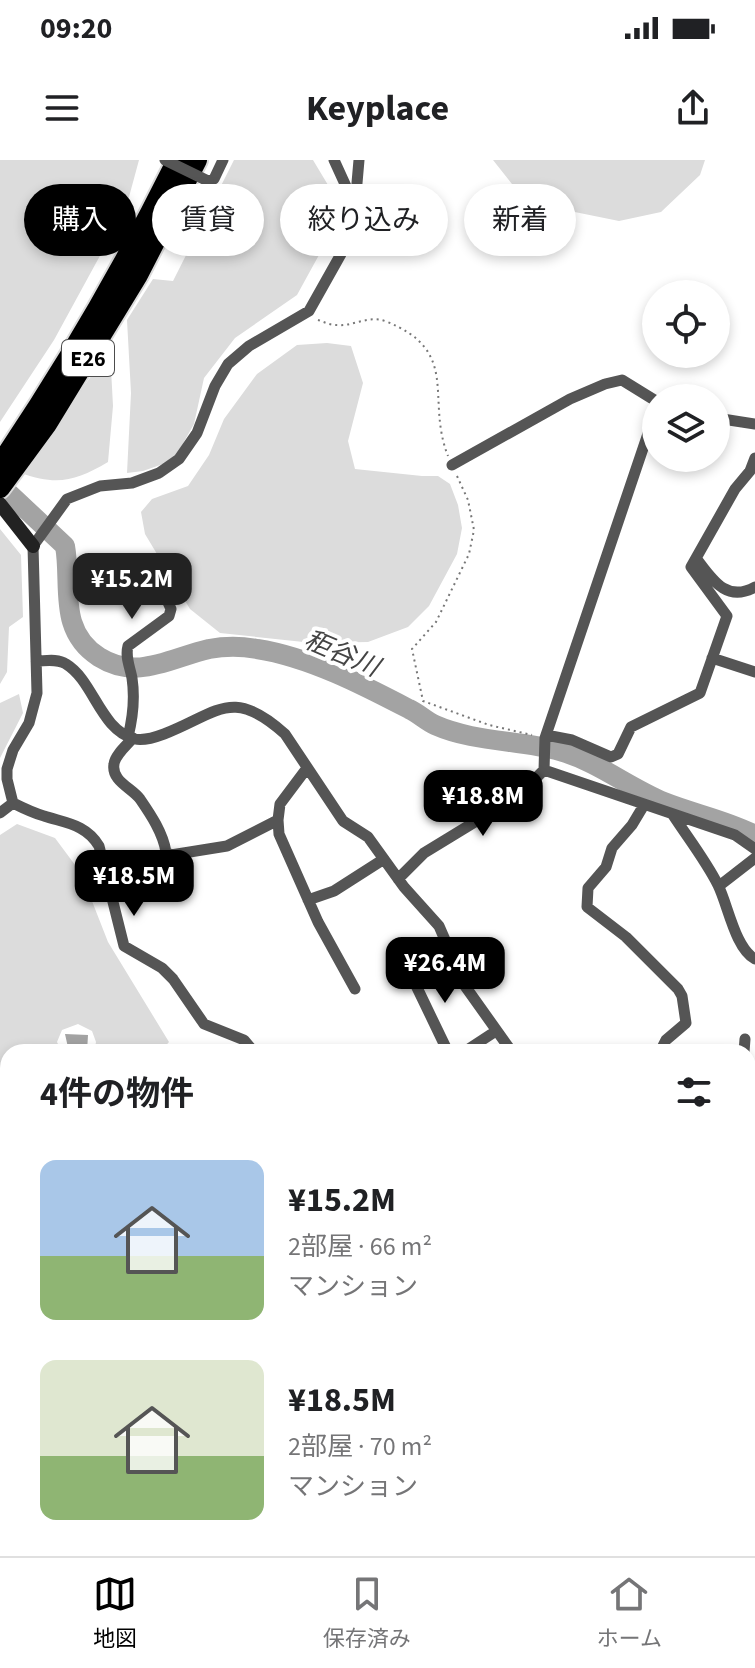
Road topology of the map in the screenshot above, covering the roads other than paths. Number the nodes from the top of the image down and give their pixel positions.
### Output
1 (165, 160) edge
2 (177, 160) edge
3 (197, 160) edge
4 (223, 160) edge
5 (334, 160) edge
6 (359, 160) edge
7 (170, 184) edge
8 (181, 184) edge
9 (345, 184) edge
10 (357, 184) edge
11 (152, 228) edge
12 (152, 237) edge
13 (340, 256) edge
14 (642, 392) edge
15 (730, 420) edge
16 (755, 424) edge
17 (642, 451) edge
18 (755, 458) edge
19 (0, 464) edge
20 (452, 465) road end
21 (0, 488) edge
22 (0, 504) edge
23 (33, 546) junction
24 (696, 558) junction
25 (161, 587) dead end
26 (755, 587) edge
27 (712, 658) junction
28 (36, 661) junction
29 (755, 672) edge
30 (546, 736) junction
31 (130, 737) junction
32 (307, 768) junction
33 (544, 770) junction
34 (13, 803) junction
35 (644, 805) junction
36 (0, 813) edge
37 (673, 815) junction
38 (278, 820) junction
39 (755, 849) edge
40 (755, 858) edge
41 (384, 859) junction
42 (398, 879) junction
43 (719, 886) junction
44 (308, 900) junction
45 (755, 959) edge
46 (410, 973) dead end
47 (355, 989) dead end
48 (496, 1031) junction
49 (745, 1039) dead end
50 (247, 1044) edge
51 (444, 1044) edge
52 (476, 1044) edge
53 (506, 1044) edge
54 (664, 1044) edge
55 (745, 1044) edge

1 - 4 street, bridge
2 - 7 highway, E26
3 - 8 highway, E26
5 - 9 street
6 - 10 street
11 - 19 highway, E26
12 - 21 highway, E26
13 - 23 street
14 - 20 street
15 - 16 street
17 - 30 street
18 - 24 street
22 - 23 street
23 - 28 street
24 - 26 street
24 - 27 street
25 - 31 street
27 - 29 street
27 - 30 street
28 - 31 street
28 - 34 street
30 - 33 street
31 - 32 street
31 - 38 street
32 - 38 street
32 - 41 street
33 - 35 street
33 - 42 street
34 - 36 street
34 - 50 street
35 - 37 street
35 - 54 street
37 - 39 street
37 - 43 street
38 - 44 street
40 - 43 street
41 - 42 street
41 - 44 street
42 - 48 street
43 - 45 street
44 - 47 street
46 - 51 street
48 - 52 street
48 - 53 street
49 - 55 street

